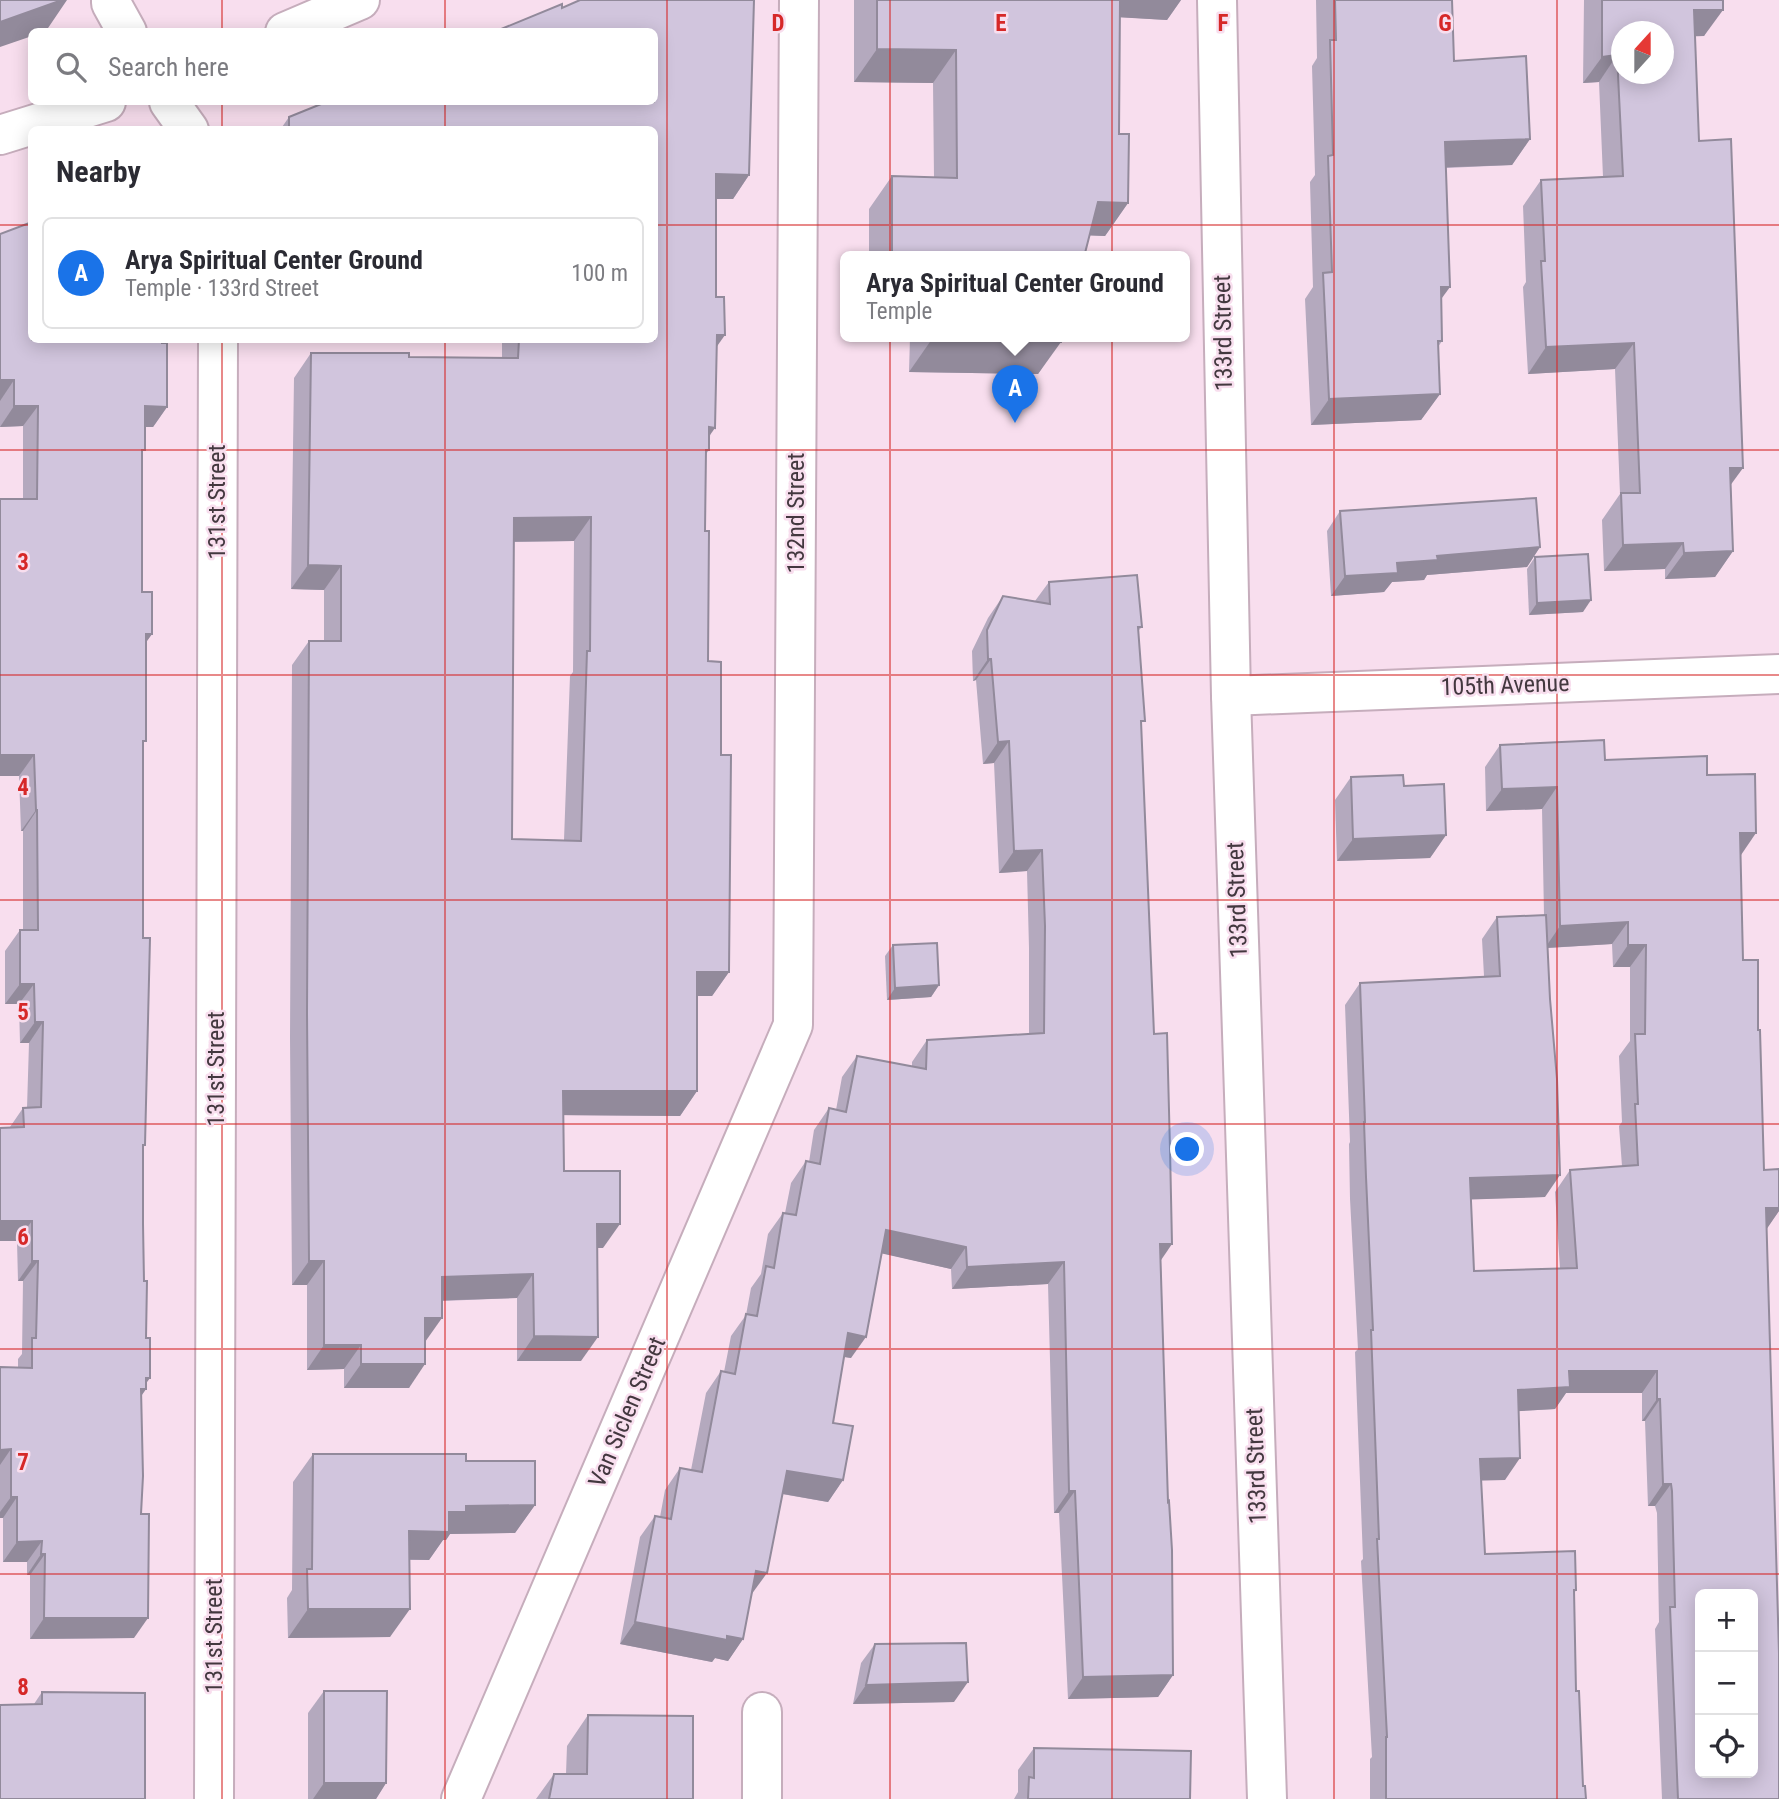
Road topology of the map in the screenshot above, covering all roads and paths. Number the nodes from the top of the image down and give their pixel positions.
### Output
1 (111, 0) edge
2 (360, 0) edge
3 (799, 0) edge
4 (1217, 0) edge
5 (125, 28) edge
6 (294, 28) edge
7 (96, 105) edge
8 (171, 105) edge
9 (28, 126) edge
10 (29, 126) edge
11 (186, 126) edge
12 (0, 135) edge
13 (218, 343) edge
14 (1779, 674) edge
15 (1231, 696) junction
16 (793, 1025) joint
17 (762, 1712) dead end
18 (214, 1799) edge
19 (461, 1799) edge
20 (762, 1799) edge
21 (1267, 1799) edge

1 - 5 street
2 - 6 street
3 - 16 street, 132nd Street
4 - 15 street, 133rd Street
7 - 10 street
8 - 11 street
9 - 12 street
13 - 18 street, 131st Street
14 - 15 street, 105th Avenue
15 - 21 street, 133rd Street
16 - 19 street, Van Siclen Street
17 - 20 street

